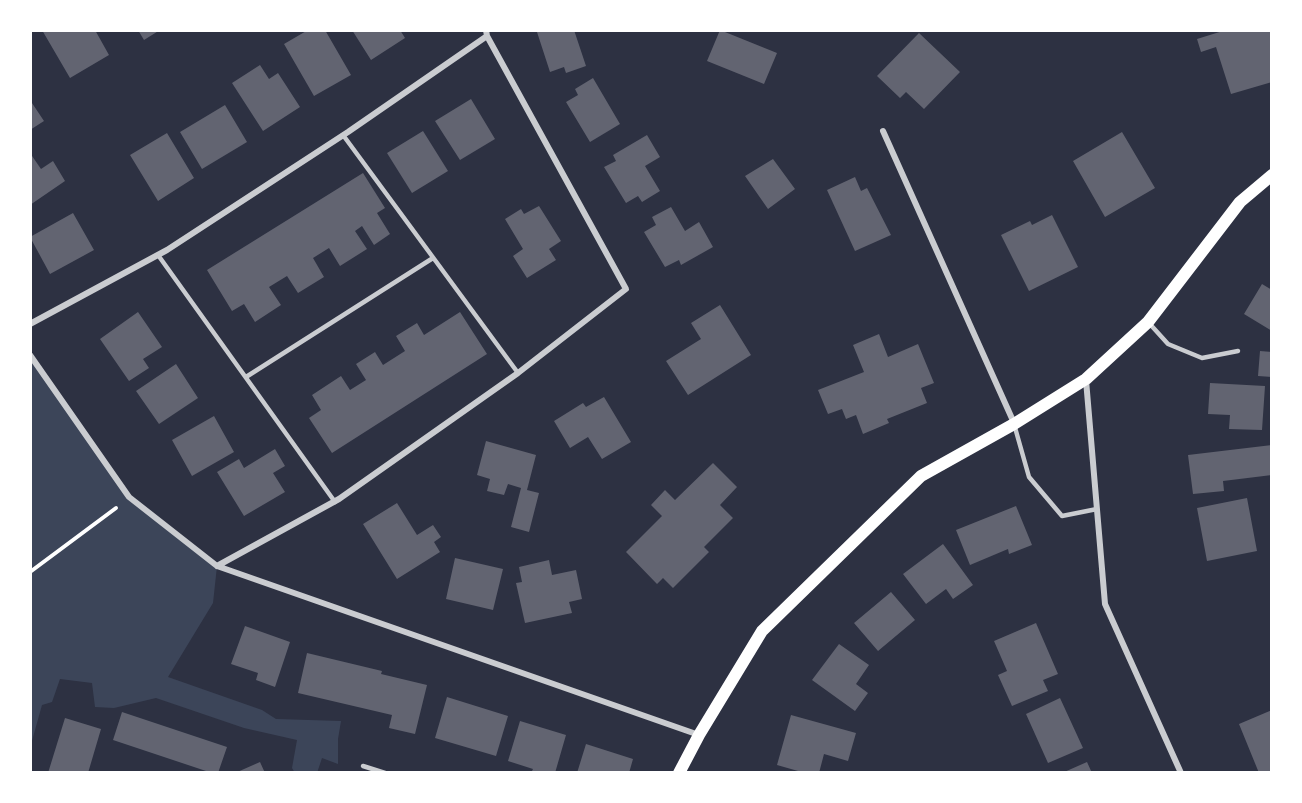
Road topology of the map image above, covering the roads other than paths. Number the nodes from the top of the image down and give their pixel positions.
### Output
1 (487, 33) edge
2 (883, 131) dead end
3 (343, 135) junction
4 (1272, 175) edge
5 (158, 255) junction
6 (433, 258) junction
7 (1148, 321) junction
8 (30, 324) edge
9 (1238, 351) dead end
10 (30, 355) edge
11 (518, 373) junction
12 (246, 377) junction
13 (1086, 379) junction
14 (1014, 424) junction
15 (335, 502) junction
16 (1097, 509) junction
17 (217, 566) junction
18 (699, 735) junction
19 (363, 766) dead end
20 (385, 773) edge
21 (678, 773) edge
22 (1181, 773) edge

1 - 3 street
1 - 11 street
2 - 14 street
3 - 5 street
3 - 6 lane
4 - 7 main road
5 - 8 street
5 - 12 lane
6 - 11 lane
6 - 12 lane
7 - 9 lane
7 - 13 main road
10 - 17 street
11 - 15 street
12 - 15 lane
13 - 14 main road
13 - 16 street
14 - 16 lane
14 - 18 main road
15 - 17 street
16 - 22 street
17 - 18 street
18 - 21 main road
19 - 20 lane

